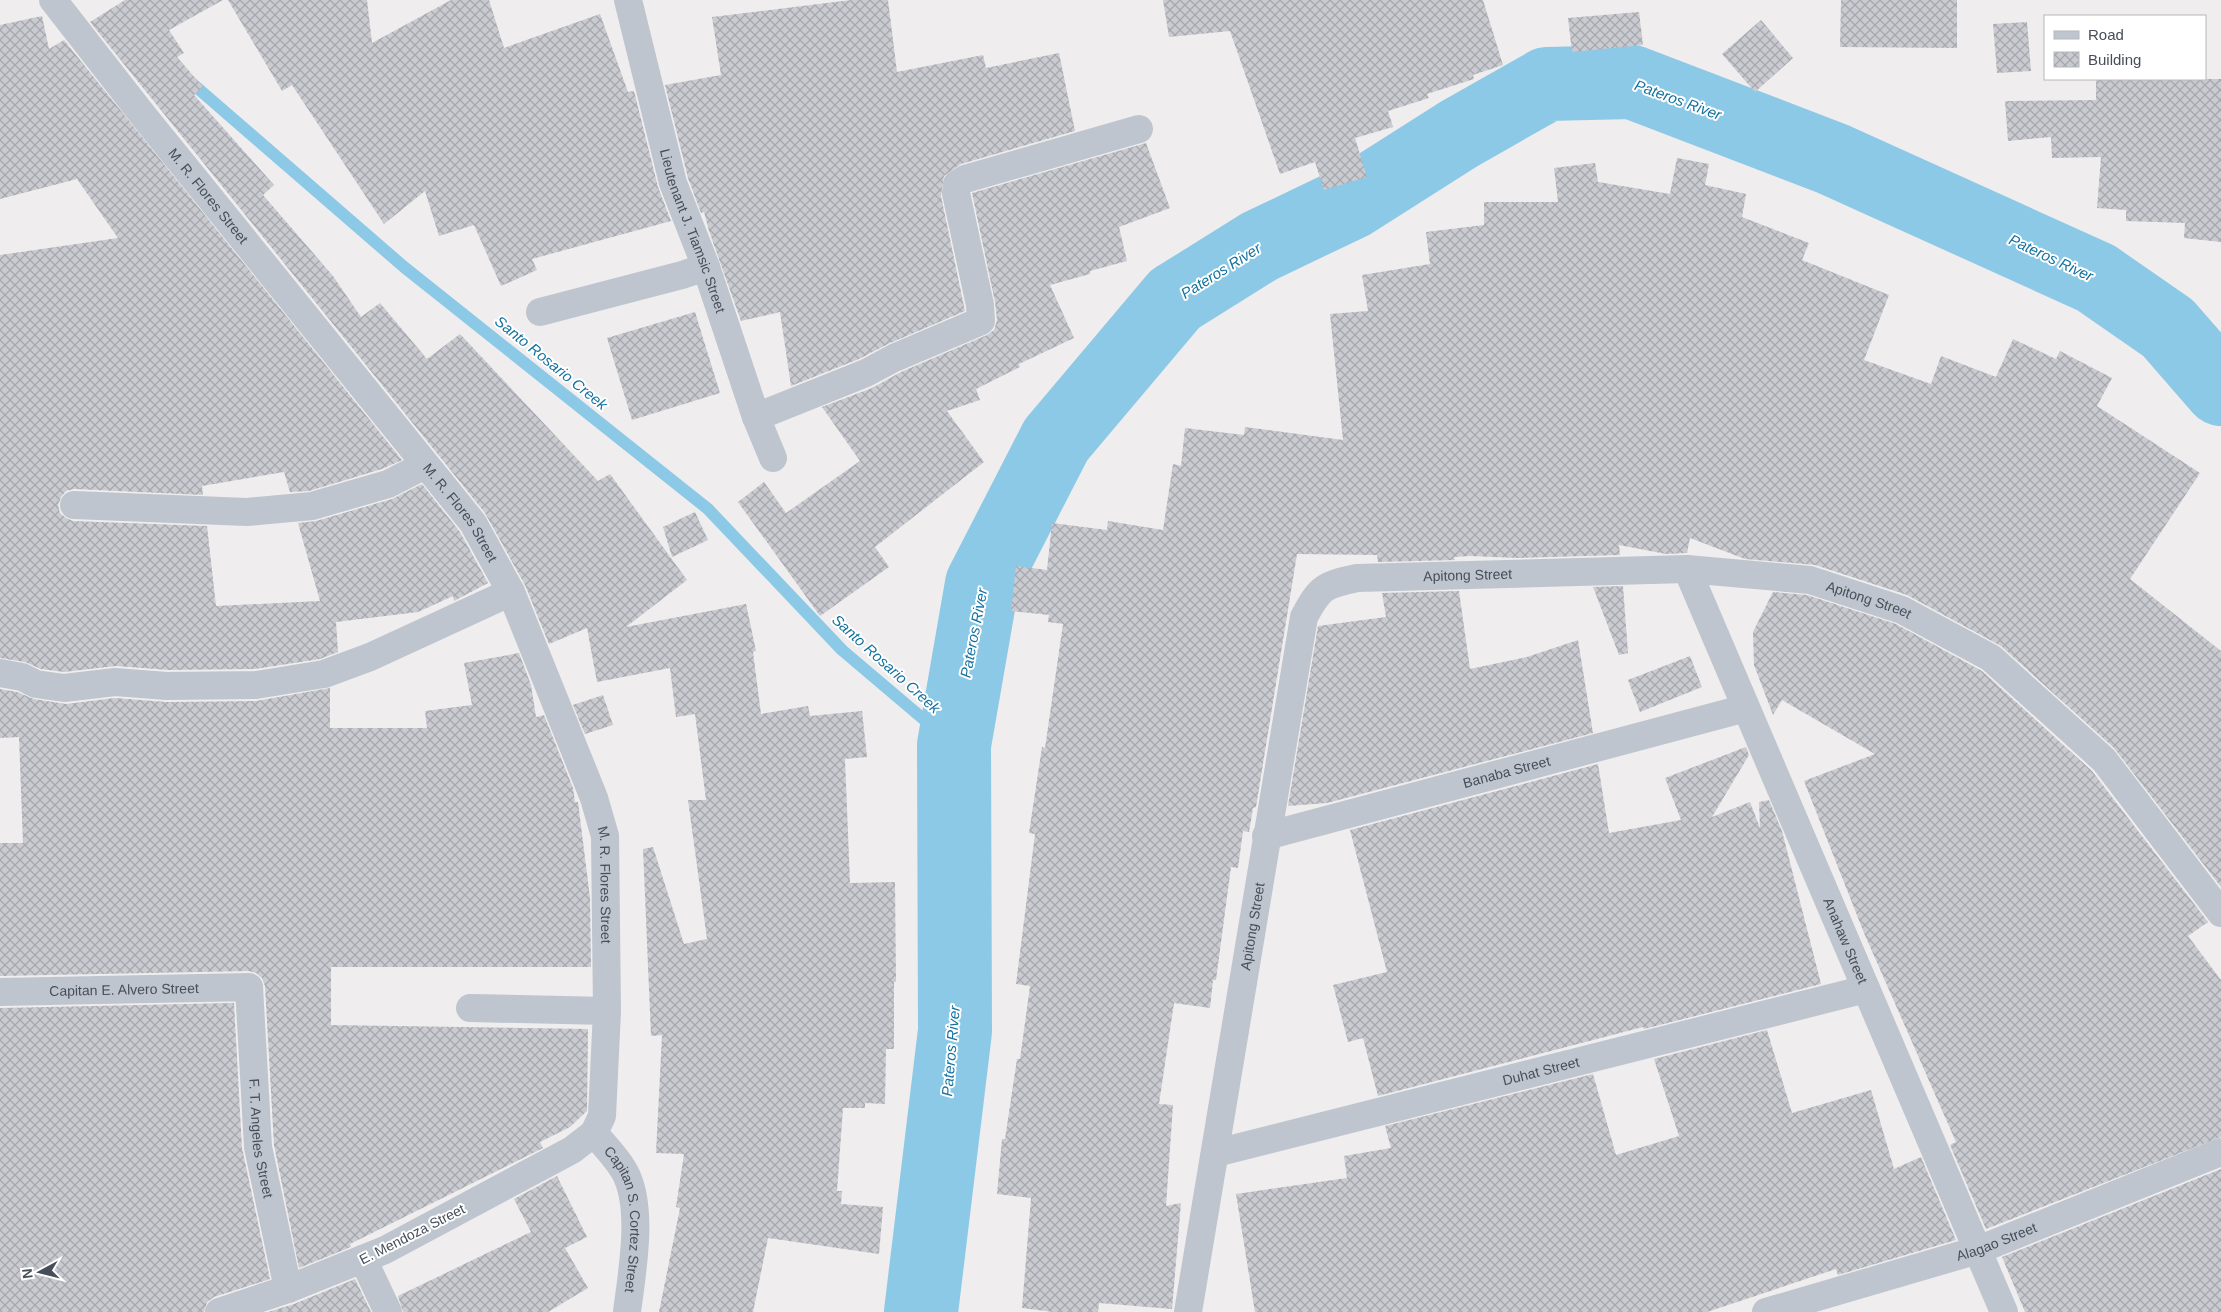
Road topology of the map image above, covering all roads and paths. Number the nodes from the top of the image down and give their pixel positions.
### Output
1 (53, 0) edge
2 (628, 0) edge
3 (1139, 129) dead end
4 (706, 267) junction
5 (540, 312) dead end
6 (756, 417) junction
7 (773, 458) dead end
8 (425, 465) junction
9 (74, 505) dead end
10 (1687, 569) junction
11 (511, 592) junction
12 (0, 673) edge
13 (1746, 708) junction
14 (1266, 836) junction
15 (2221, 913) edge
16 (249, 987) joint
17 (1866, 989) junction
18 (0, 992) edge
19 (470, 1008) dead end
20 (607, 1011) junction
21 (594, 1133) junction
22 (1216, 1153) junction
23 (2220, 1154) edge
24 (1978, 1250) junction
25 (363, 1259) junction
26 (288, 1289) junction
27 (219, 1312) edge
28 (388, 1312) edge
29 (627, 1312) edge
30 (1188, 1312) edge
31 (1766, 1312) edge
32 (2004, 1312) edge

1 - 8 street, M. R. Flores Street
2 - 4 street, Lieutenant J. Tiamsic Street
3 - 6 street
4 - 5 street
4 - 6 street, Lieutenant J. Tiamsic Street
6 - 7 street, Lieutenant J. Tiamsic Street
8 - 9 street
8 - 11 street, M. R. Flores Street
10 - 13 street, Anahaw Street
10 - 14 street, Apitong Street
10 - 15 street, Apitong Street
11 - 12 street
11 - 20 street, M. R. Flores Street
13 - 14 street, Banaba Street
13 - 17 street, Anahaw Street
14 - 22 street, Apitong Street
16 - 18 street, Capitan E. Alvero Street
16 - 26 street, F. T. Angeles Street
17 - 22 street, Duhat Street
17 - 24 street, Anahaw Street
19 - 20 street
20 - 21 street, M. R. Flores Street
21 - 25 street, E. Mendoza Street
21 - 29 street, Capitan S. Cortez Street
22 - 30 street, Apitong Street
23 - 24 street, Alagao Street
24 - 31 street, Alagao Street
24 - 32 street, Anahaw Street
25 - 26 street, E. Mendoza Street
25 - 28 street
26 - 27 street, E. Mendoza Street

